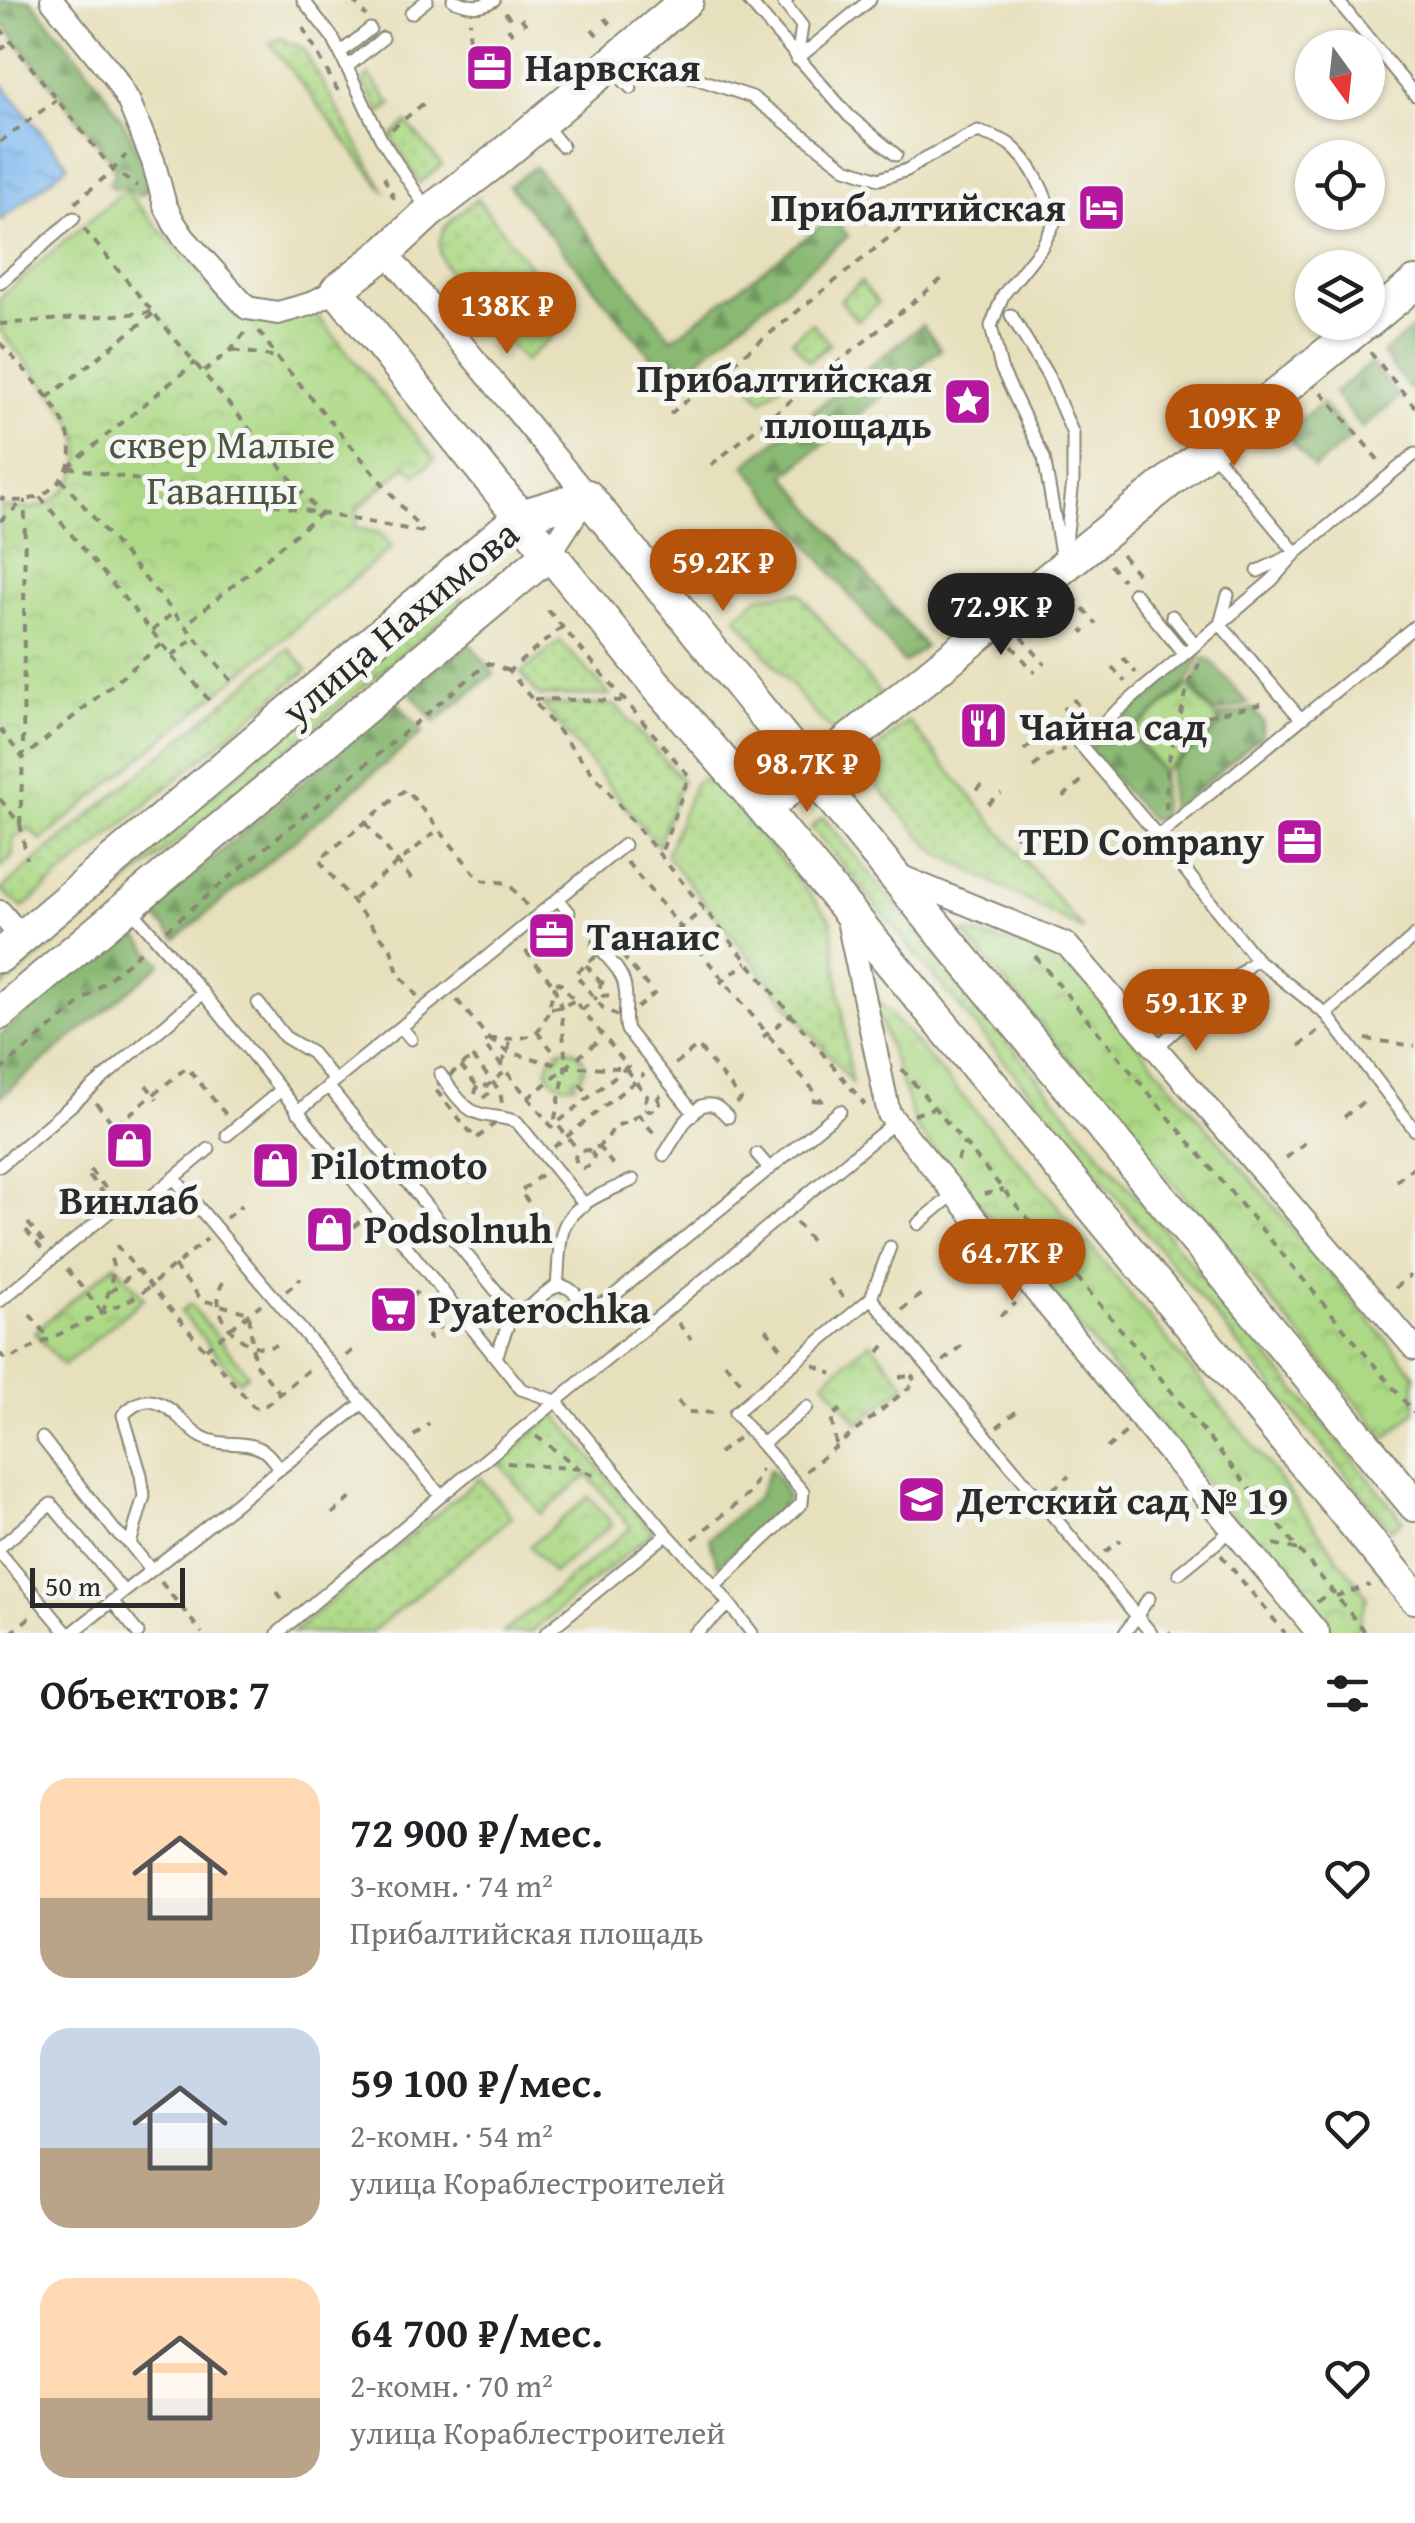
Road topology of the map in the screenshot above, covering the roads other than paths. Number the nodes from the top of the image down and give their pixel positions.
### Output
1 (52, 0) edge
2 (303, 0) edge
3 (428, 0) edge
4 (452, 0) edge
5 (494, 0) edge
6 (687, 0) edge
7 (748, 0) edge
8 (787, 0) edge
9 (870, 0) edge
10 (1337, 0) edge
11 (412, 13) dead end
12 (370, 29) dead end
13 (382, 38) dead end
14 (340, 53) junction
15 (798, 58) junction
16 (347, 67) junction
17 (621, 69) junction
18 (1415, 95) edge
19 (896, 155) dead end
20 (429, 212) junction
21 (74, 218) road end
22 (386, 252) junction
23 (0, 283) edge
24 (1415, 283) edge
25 (337, 290) junction
26 (1011, 314) dead end
27 (1385, 314) edge
28 (1357, 340) edge
29 (1210, 449) junction
30 (1415, 454) edge
31 (1073, 481) junction
32 (587, 496) junction
33 (1054, 510) junction
34 (521, 516) junction
35 (550, 553) junction
36 (1296, 553) junction
37 (1258, 571) dead end
38 (1068, 582) junction
39 (1134, 594) road end
40 (1228, 596) dead end
41 (1172, 616) dead end
42 (1220, 624) junction
43 (1410, 630) edge
44 (1196, 644) junction
45 (1415, 646) edge
46 (1184, 654) junction
47 (1301, 719) junction
48 (811, 771) junction
49 (764, 809) junction
50 (1162, 833) junction
51 (621, 848) road end
52 (893, 874) junction
53 (558, 899) junction
54 (128, 906) junction
55 (845, 908) junction
56 (0, 912) edge
57 (569, 912) dead end
58 (1415, 936) edge
59 (11, 947) edge
60 (599, 948) road end
61 (1256, 959) junction
62 (203, 993) junction
63 (258, 1003) dead end
64 (0, 1012) edge
65 (1328, 1018) junction
66 (401, 1026) junction
67 (411, 1039) dead end
68 (1156, 1048) junction
69 (442, 1076) road end
70 (332, 1084) junction
71 (280, 1091) junction
72 (297, 1112) junction
73 (694, 1112) junction
74 (838, 1114) road end
75 (726, 1115) road end
76 (890, 1126) junction
77 (1415, 1130) edge
78 (227, 1134) dead end
79 (209, 1150) dead end
80 (666, 1152) road end
81 (757, 1154) dead end
82 (0, 1166) edge
83 (770, 1169) junction
84 (174, 1178) junction
85 (631, 1181) road end
86 (955, 1193) junction
87 (585, 1205) junction
88 (918, 1224) dead end
89 (890, 1247) dead end
90 (557, 1286) junction
91 (871, 1298) junction
92 (0, 1302) edge
93 (514, 1308) junction
94 (1415, 1349) edge
95 (496, 1358) junction
96 (556, 1401) junction
97 (363, 1404) junction
98 (806, 1407) dead end
99 (42, 1438) dead end
100 (766, 1448) junction
101 (280, 1469) junction
102 (441, 1496) junction
103 (1415, 1505) edge
104 (1232, 1530) junction
105 (667, 1534) junction
106 (130, 1544) junction
107 (0, 1546) edge
108 (152, 1570) junction
109 (1178, 1574) dead end
110 (714, 1586) junction
111 (124, 1592) junction
112 (1415, 1596) edge
113 (1149, 1598) dead end
114 (112, 1602) junction
115 (729, 1605) junction
116 (44, 1606) road end
117 (1137, 1616) junction
118 (69, 1633) edge
119 (138, 1633) edge
120 (278, 1633) edge
121 (546, 1633) edge
122 (695, 1633) edge
123 (752, 1633) edge
124 (1126, 1633) edge
125 (1150, 1633) edge
126 (1318, 1633) edge

1 - 25 street
2 - 14 lane
3 - 11 lane
4 - 5 lane
6 - 17 main road
7 - 15 lane
8 - 15 lane
9 - 15 lane
10 - 18 lane
12 - 14 lane
13 - 16 lane
14 - 16 lane
15 - 19 lane
16 - 20 lane
17 - 20 main road
17 - 33 lane, bridge
20 - 22 main road
21 - 23 lane
22 - 25 main road
22 - 32 street
24 - 27 main road
25 - 34 main road
26 - 31 lane
28 - 29 main road
29 - 36 lane
29 - 38 main road
30 - 36 lane
31 - 33 lane
31 - 38 lane
32 - 34 main road, улица Нахимова
32 - 35 street, улица Нахимова
32 - 48 main road
33 - 38 lane
34 - 35 main road
34 - 59 main road, улица Нахимова
35 - 49 main road
35 - 54 main road, улица Нахимова
36 - 37 lane
36 - 42 lane
38 - 48 main road
39 - 46 lane
40 - 42 lane
41 - 44 lane
42 - 44 lane
42 - 47 lane
43 - 45 lane
43 - 47 lane
44 - 46 lane
46 - 50 lane
47 - 50 lane
48 - 49 main road
48 - 52 main road
49 - 55 main road
50 - 61 lane
51 - 53 lane
52 - 68 street
52 - 103 main road
53 - 57 lane
53 - 66 lane
54 - 62 lane
54 - 64 main road, улица Нахимова
55 - 76 street
55 - 112 main road
56 - 59 street
58 - 65 lane
60 - 73 lane
61 - 65 lane
61 - 68 lane
62 - 71 lane
62 - 82 lane
63 - 70 lane
65 - 77 lane
66 - 67 lane
66 - 70 lane
68 - 94 street
69 - 87 lane
70 - 72 lane
70 - 93 lane
71 - 72 lane
71 - 78 lane
72 - 95 lane
73 - 75 lane
73 - 80 lane
74 - 83 lane
76 - 86 street
76 - 96 lane
79 - 84 lane
81 - 83 lane
83 - 90 lane
84 - 92 lane
84 - 97 lane
85 - 87 lane
86 - 88 lane
86 - 104 street
87 - 90 lane
89 - 91 lane
90 - 93 lane
91 - 100 lane
91 - 117 lane
93 - 95 lane
95 - 96 lane
96 - 102 lane
96 - 105 lane
97 - 101 lane
97 - 102 lane
98 - 100 lane
99 - 106 lane
100 - 110 lane
101 - 106 lane
101 - 108 lane
102 - 120 lane
104 - 109 lane
104 - 126 street
105 - 110 lane
105 - 121 lane
106 - 108 lane
107 - 111 lane
108 - 111 lane
110 - 115 lane
111 - 114 lane
113 - 117 lane
114 - 118 lane
114 - 119 lane
115 - 122 lane
115 - 123 lane
116 - 118 lane
117 - 124 lane
117 - 125 lane

